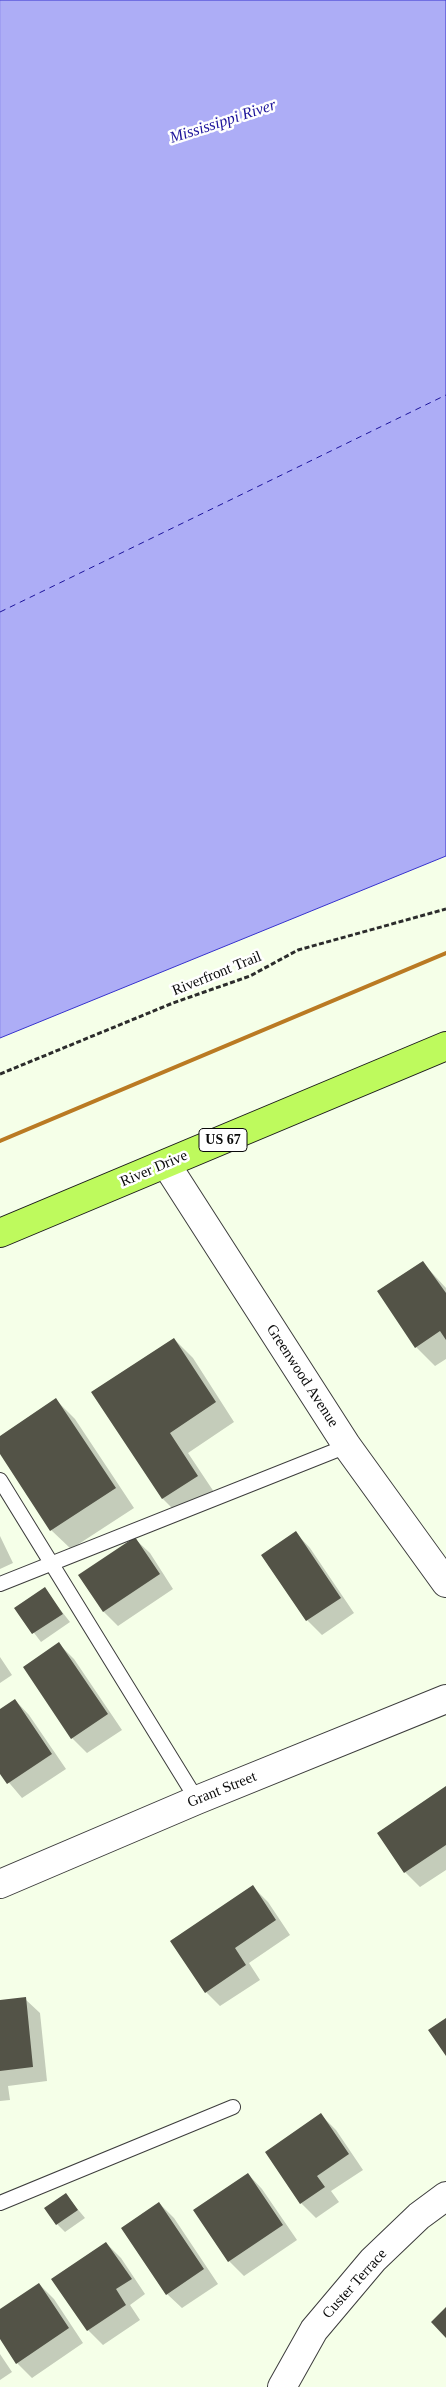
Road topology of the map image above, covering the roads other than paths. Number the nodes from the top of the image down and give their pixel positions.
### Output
1 (446, 1046) edge
2 (166, 1164) junction
3 (0, 1233) edge
4 (347, 1446) junction
5 (0, 1480) edge
6 (51, 1563) junction
7 (446, 1583) edge
8 (0, 1584) edge
9 (446, 1699) edge
10 (197, 1800) junction
11 (0, 1884) edge
12 (233, 2107) dead end
13 (446, 2196) edge
14 (0, 2203) edge
15 (282, 2387) edge

1 - 2 main road, River Drive / US 67
2 - 3 main road, River Drive / US 67
2 - 4 street, Greenwood Avenue
4 - 6 lane
4 - 7 street, Greenwood Avenue
5 - 6 lane
6 - 8 lane
6 - 10 lane
9 - 10 street, Grant Street
10 - 11 street, Grant Street
12 - 14 lane
13 - 15 street, Custer Terrace

